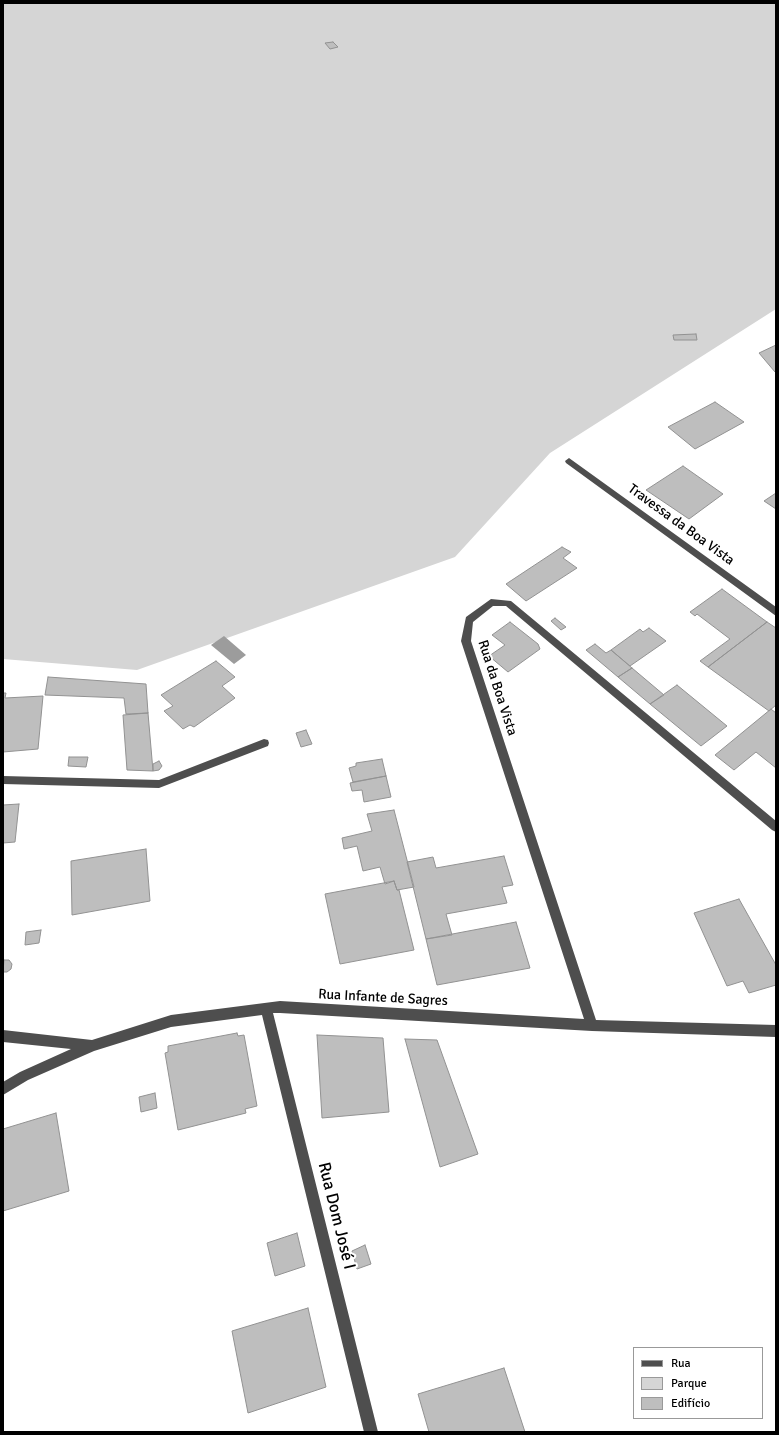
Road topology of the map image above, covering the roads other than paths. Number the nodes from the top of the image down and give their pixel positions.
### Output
1 (569, 461) dead end
2 (776, 612) edge
3 (264, 743) dead end
4 (3, 780) edge
5 (776, 827) edge
6 (266, 1009) junction
7 (592, 1025) junction
8 (776, 1031) edge
9 (3, 1036) edge
10 (92, 1046) junction
11 (3, 1089) edge
12 (370, 1432) edge

1 - 2 street, Travessa da Boa Vista
3 - 4 street
5 - 7 street, Rua da Boa Vista
6 - 7 street, Rua Infante de Sagres
6 - 10 street, Rua Infante de Sagres
6 - 12 street, Rua Dom José I
7 - 8 street, Rua Infante de Sagres
9 - 10 street
10 - 11 street, Rua Infante de Sagres

